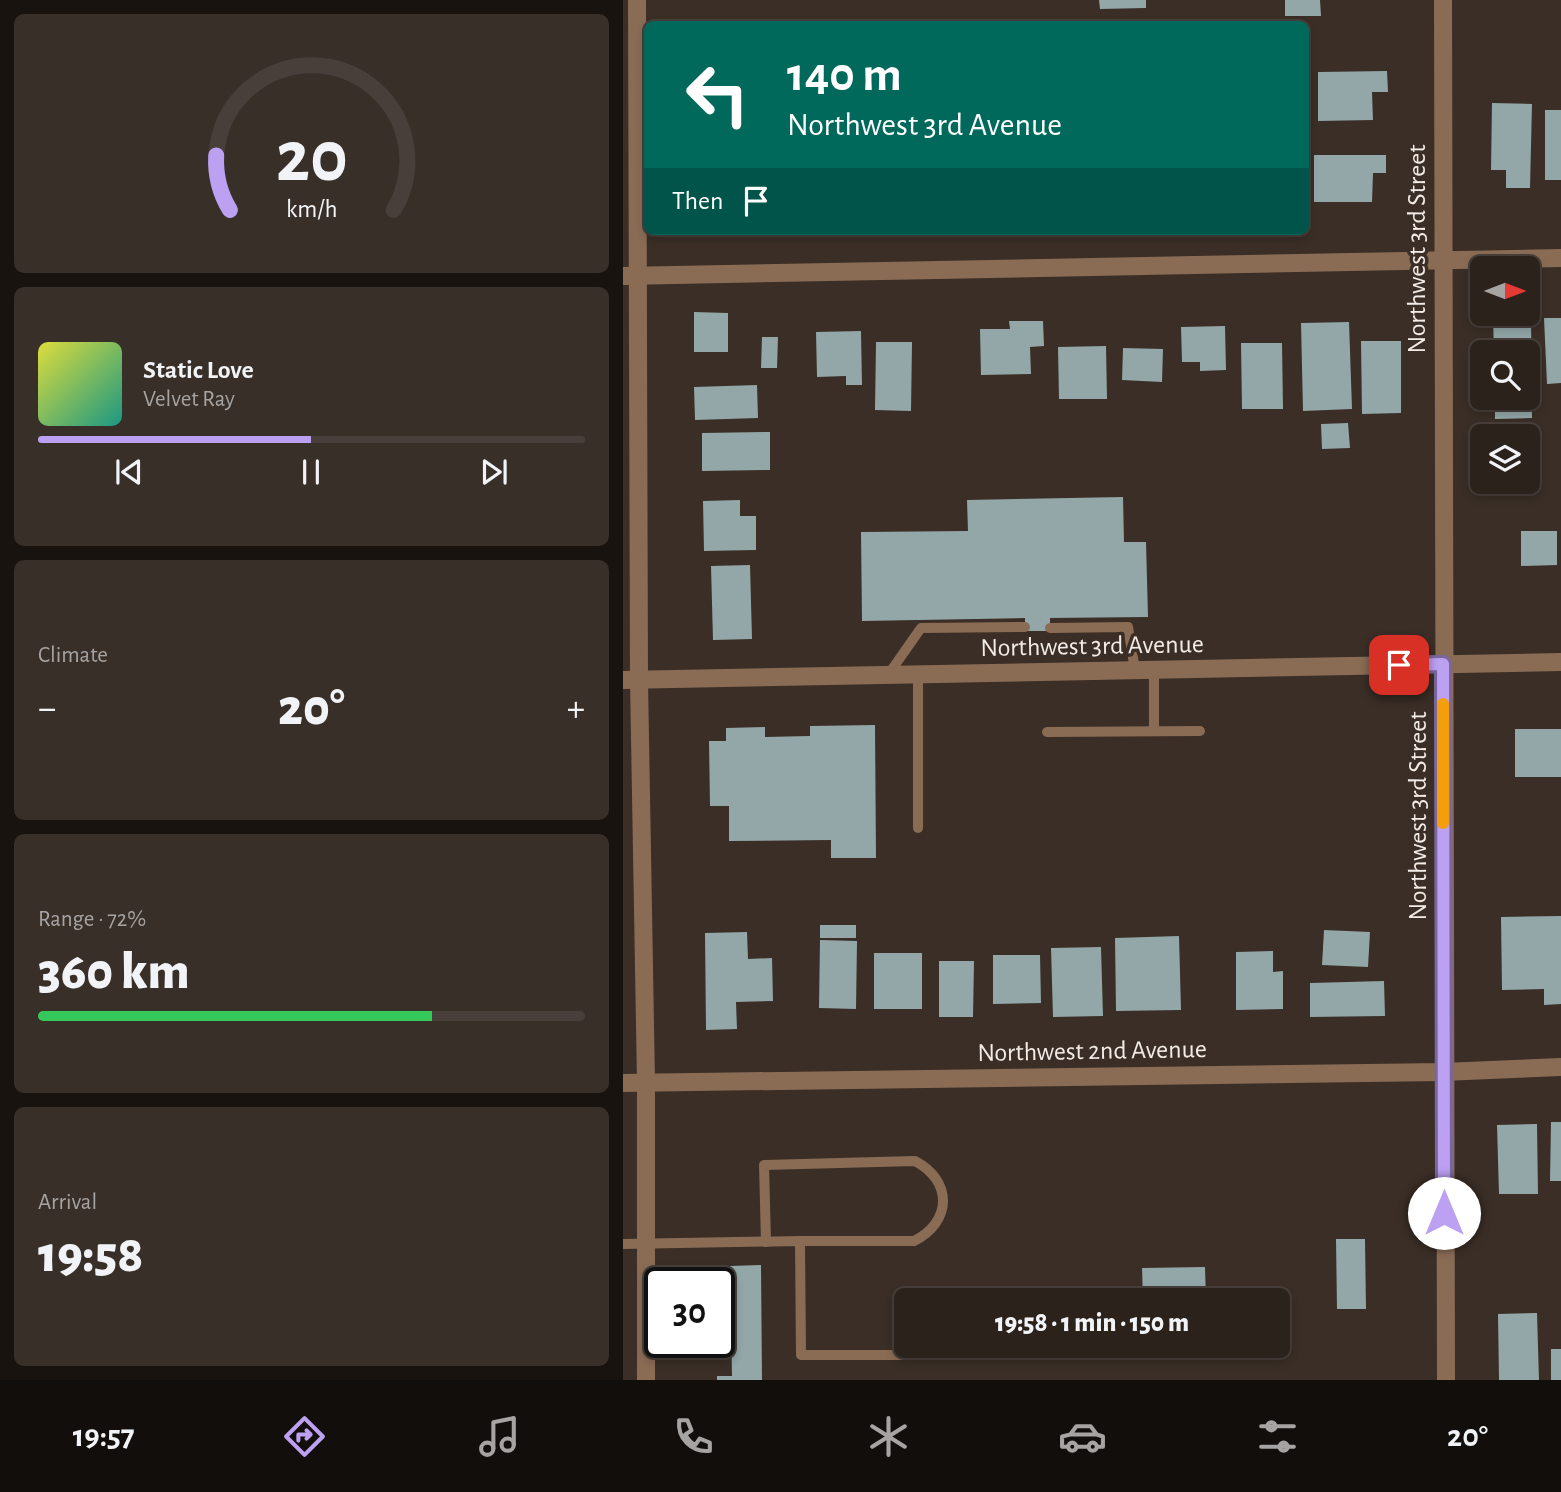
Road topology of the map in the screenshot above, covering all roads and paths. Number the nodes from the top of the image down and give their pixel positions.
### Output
1 (637, 0) edge
2 (1443, 0) edge
3 (630, 67) edge
4 (1561, 258) edge
5 (1443, 260) junction
6 (631, 276) edge
7 (1025, 627) dead end
8 (1050, 628) dead end
9 (1561, 662) edge
10 (1443, 664) junction
11 (1135, 670) junction
12 (1154, 670) junction
13 (918, 674) junction
14 (888, 675) junction
15 (631, 680) edge
16 (1154, 731) junction
17 (1200, 731) dead end
18 (1047, 732) dead end
19 (918, 828) dead end
20 (1561, 1068) edge
21 (1443, 1072) junction
22 (646, 1082) junction
23 (623, 1083) edge
24 (800, 1241) junction
25 (766, 1242) junction
26 (623, 1244) edge
27 (646, 1244) junction
28 (894, 1355) edge
29 (646, 1380) edge
30 (1446, 1380) edge

1 - 3 street
2 - 5 street, Northwest 3rd Street
3 - 6 street
4 - 5 street
5 - 6 street
5 - 10 street, Northwest 3rd Street
6 - 15 street
7 - 14 lane
8 - 11 lane
9 - 10 street, Northwest 3rd Avenue
10 - 12 street, Northwest 3rd Avenue
10 - 21 street, Northwest 3rd Street
11 - 12 street, Northwest 3rd Avenue
11 - 13 street, Northwest 3rd Avenue
12 - 16 lane
13 - 14 street, Northwest 3rd Avenue
13 - 19 lane
14 - 15 street, Northwest 3rd Avenue
15 - 22 street
16 - 17 lane
16 - 18 lane
20 - 21 street, Northwest 2nd Avenue
21 - 22 street, Northwest 2nd Avenue
21 - 30 street, Northwest 3rd Street
22 - 23 street, Northwest 2nd Avenue
22 - 27 street
24 - 25 lane
24 - 25 lane
24 - 28 lane
25 - 27 lane
26 - 27 lane
27 - 29 street

